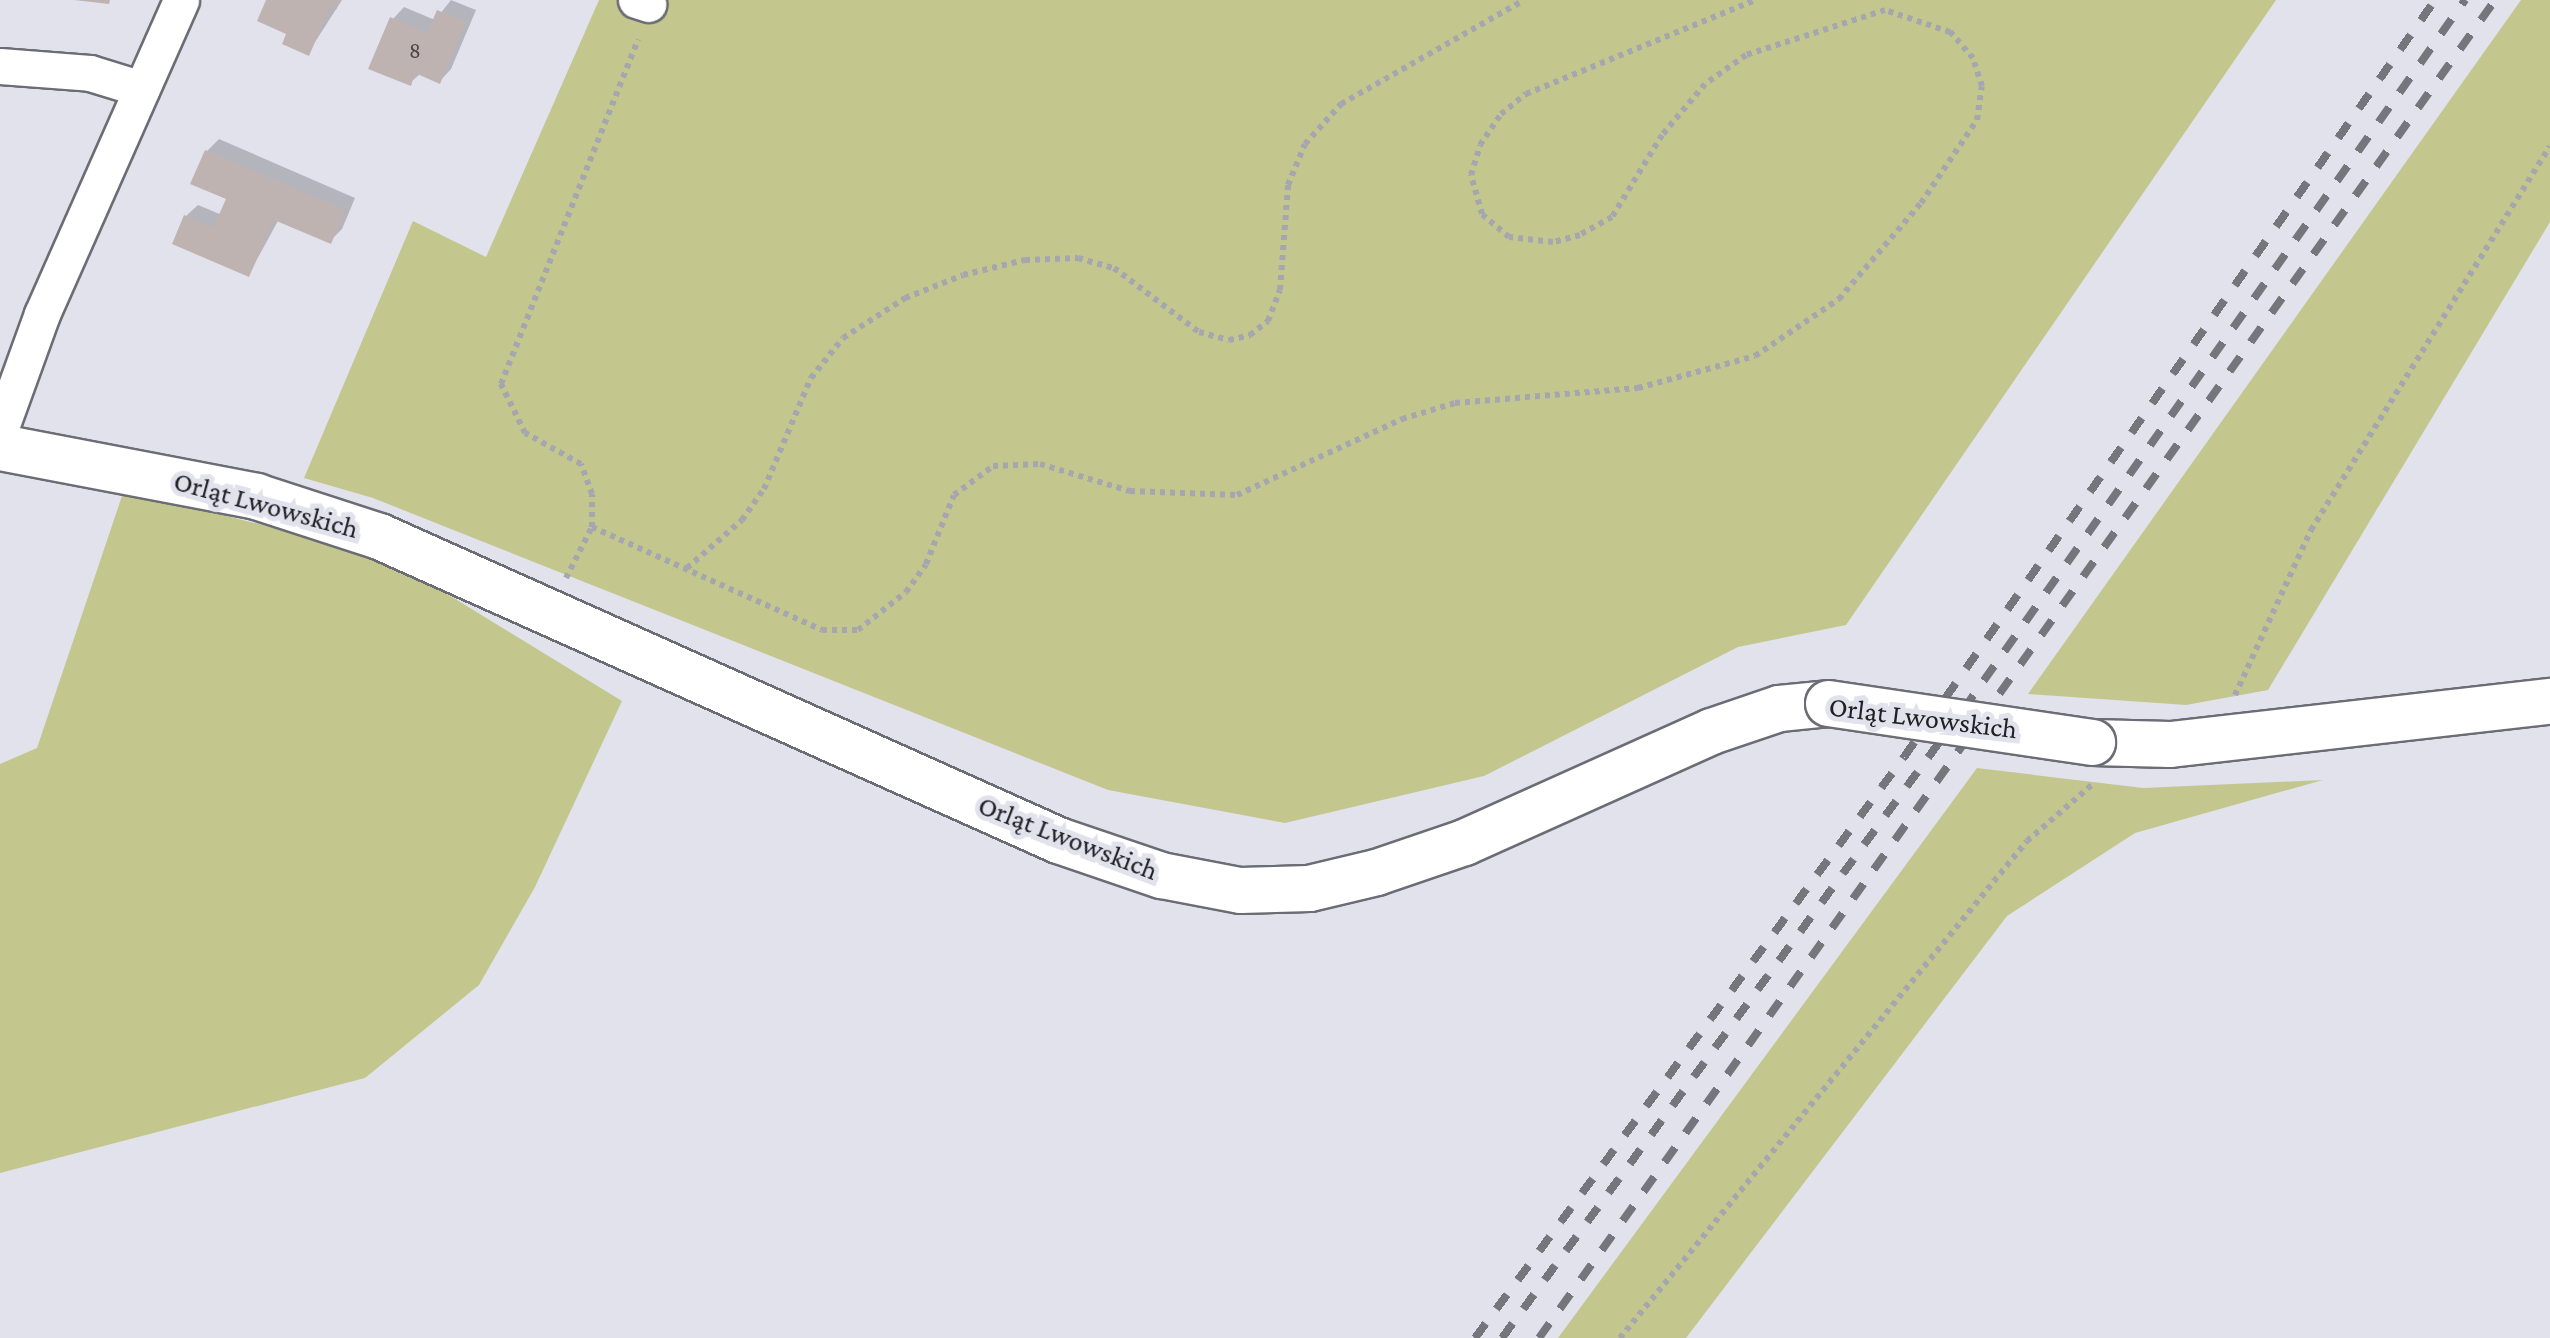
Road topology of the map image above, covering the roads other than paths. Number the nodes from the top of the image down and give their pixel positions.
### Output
1 (181, 0) edge
2 (0, 66) edge
3 (142, 89) junction
4 (0, 430) edge
5 (0, 446) edge
6 (2550, 700) edge

1 - 3 street
2 - 3 street
3 - 4 street
5 - 6 street, Orląt Lwowskich, bridge

